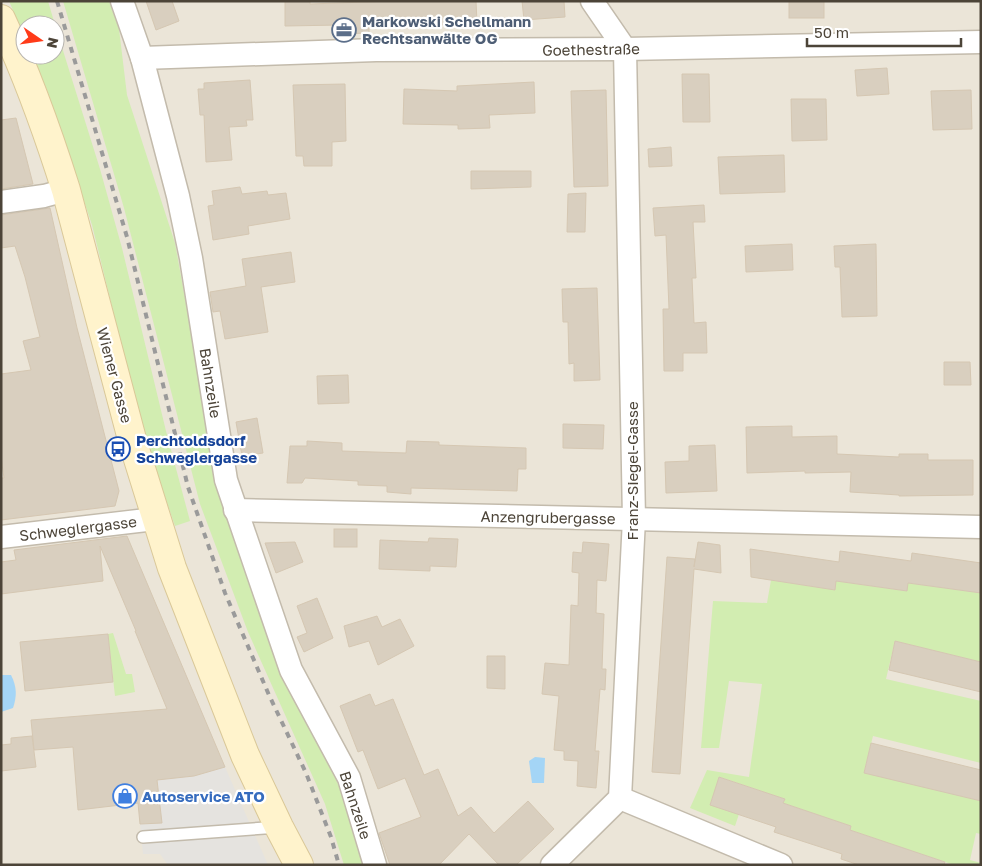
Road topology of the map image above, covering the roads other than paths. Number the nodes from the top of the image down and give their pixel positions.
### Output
1 (122, 1) edge
2 (592, 1) edge
3 (1, 19) edge
4 (981, 42) edge
5 (625, 48) junction
6 (142, 58) junction
7 (66, 190) junction
8 (1, 202) edge
9 (235, 510) junction
10 (155, 519) junction
11 (634, 519) junction
12 (981, 527) edge
13 (1, 537) edge
14 (620, 798) junction
15 (279, 827) junction
16 (143, 837) dead end
17 (299, 865) edge
18 (375, 865) edge
19 (552, 865) edge
20 (781, 865) edge

1 - 6 street, Bahnzeile
2 - 5 street
3 - 7 main road, Wiener Gasse
4 - 5 street, Goethestraße
5 - 6 street, Goethestraße
5 - 11 street, Franz-Siegel-Gasse
6 - 9 street, Bahnzeile
7 - 8 street
7 - 10 main road, Wiener Gasse
9 - 11 street, Anzengrubergasse
9 - 18 street, Bahnzeile
10 - 13 street, Schweglergasse
10 - 15 main road, Wiener Gasse
11 - 12 street, Anzengrubergasse
11 - 14 street, Franz-Siegel-Gasse
14 - 19 street
14 - 20 street
15 - 16 lane
15 - 17 main road, Wiener Gasse

